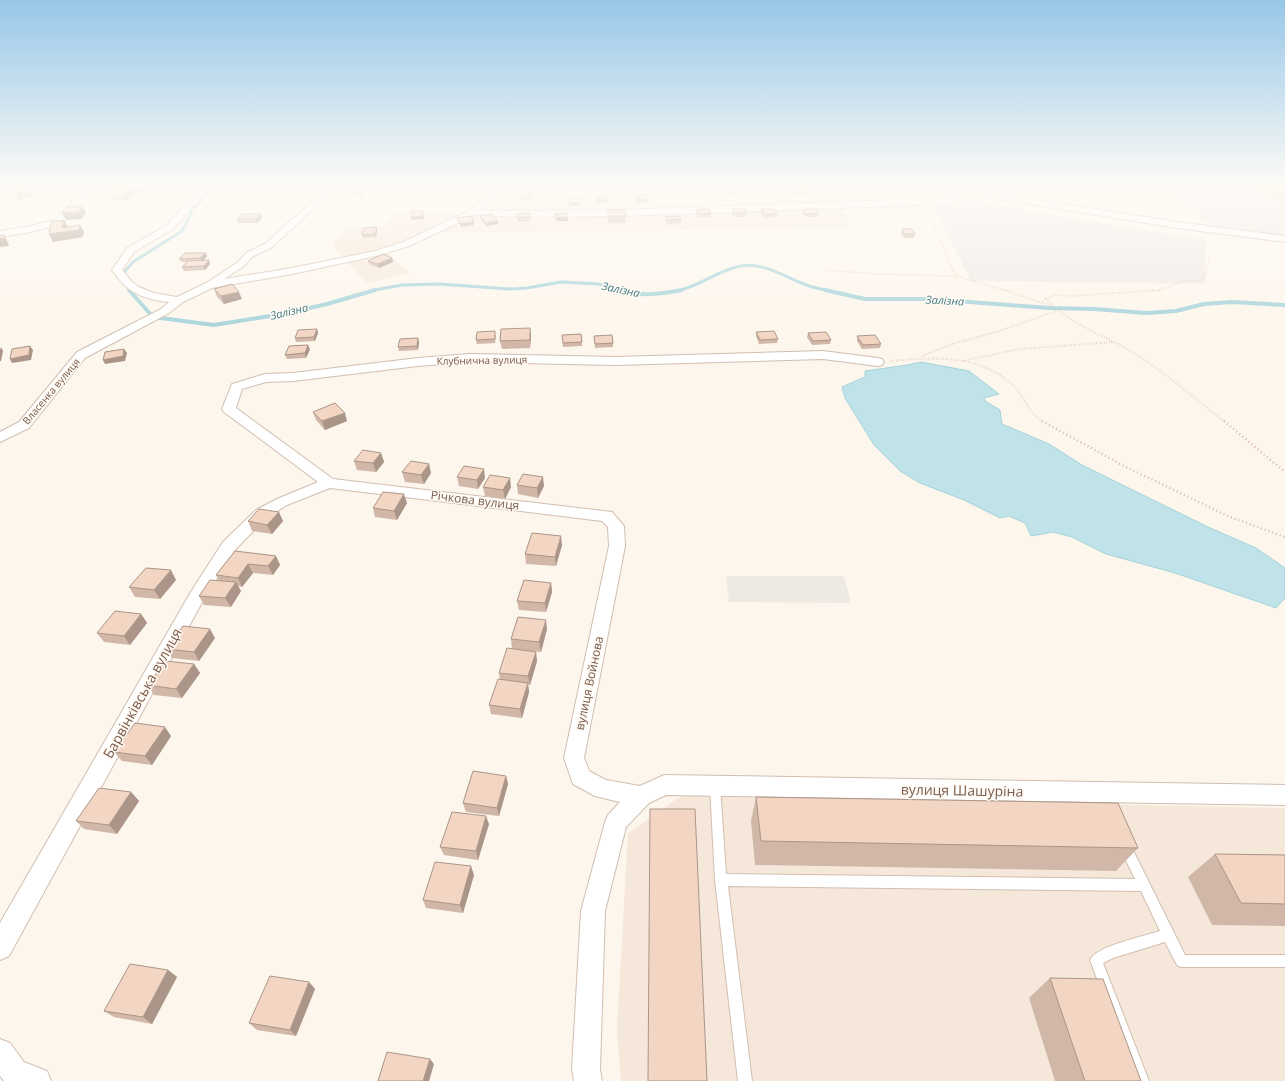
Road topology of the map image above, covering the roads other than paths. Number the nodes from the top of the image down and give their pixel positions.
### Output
1 (150, 238) edge
2 (275, 238) edge
3 (418, 238) edge
4 (209, 285) junction
5 (179, 300) junction
6 (878, 362) road end
7 (0, 438) edge
8 (329, 483) junction
9 (616, 526) joint
10 (715, 786) junction
11 (1285, 795) edge
12 (641, 796) junction
13 (1120, 835) edge
14 (722, 880) junction
15 (1144, 885) junction
16 (1169, 935) junction
17 (0, 947) edge
18 (1285, 962) edge
19 (0, 1053) edge
20 (37, 1081) edge
21 (588, 1081) edge
22 (745, 1081) edge
23 (1142, 1081) edge

1 - 5 street
2 - 4 street
3 - 4 street
4 - 5 street, Власенка вулиця
5 - 7 street, Власенка вулиця
6 - 8 street, Клубнична вулиця
8 - 9 street, Річкова вулиця
8 - 17 street, Барвінківська вулиця
9 - 12 street, вулиця Войнова
10 - 11 street, вулиця Шашуріна
10 - 12 street, вулиця Шашуріна
10 - 14 lane
12 - 21 street
13 - 15 lane
14 - 15 lane
14 - 22 lane
15 - 16 lane
16 - 18 lane
16 - 23 lane
19 - 20 street

